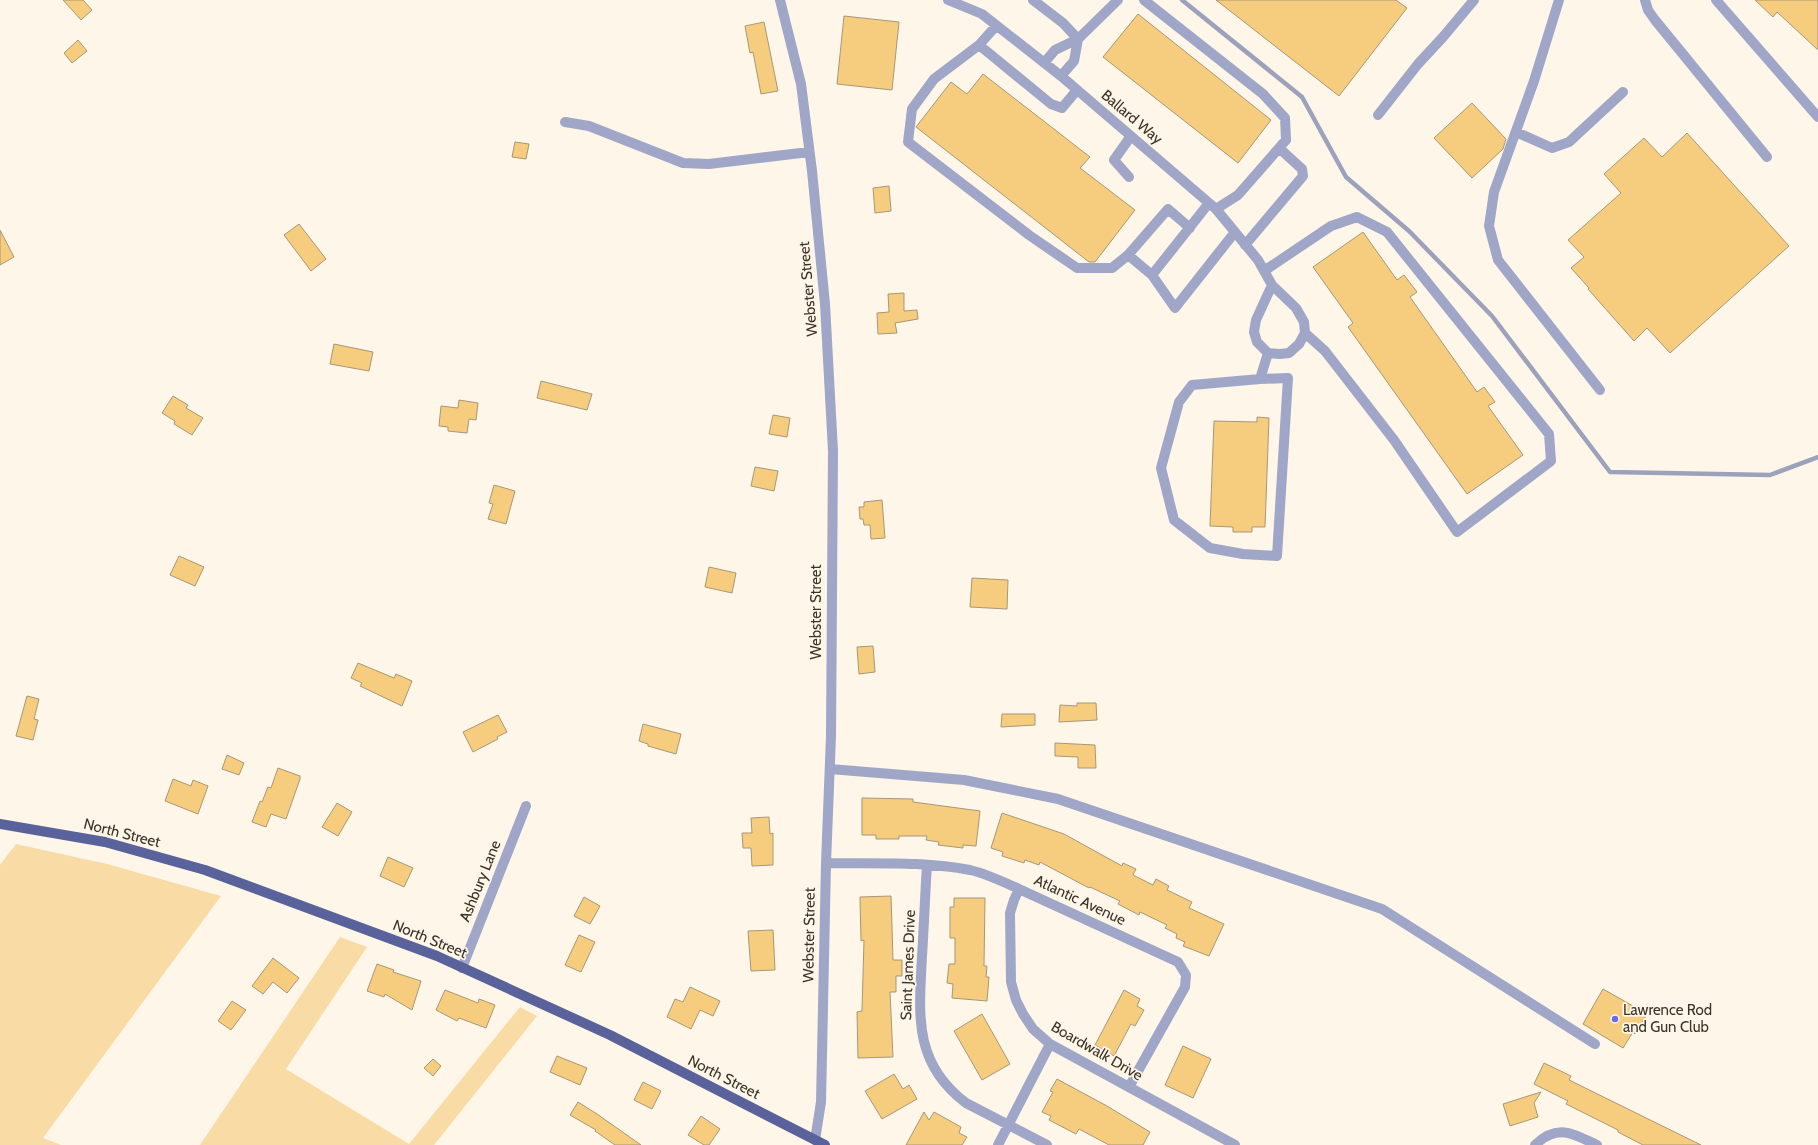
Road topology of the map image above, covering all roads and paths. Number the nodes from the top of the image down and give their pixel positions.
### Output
1 (780, 0) edge
2 (948, 0) edge
3 (1033, 0) edge
4 (1118, 0) edge
5 (1144, 0) edge
6 (1474, 0) edge
7 (1559, 0) edge
8 (1645, 0) edge
9 (1716, 0) edge
10 (959, 2) edge
11 (996, 26) junction
12 (1078, 39) junction
13 (979, 45) junction
14 (1044, 63) junction
15 (1061, 76) junction
16 (1077, 90) junction
17 (1623, 92) dead end
18 (1378, 115) dead end
19 (1818, 117) edge
20 (566, 122) dead end
21 (1516, 132) junction
22 (1131, 136) junction
23 (1279, 148) junction
24 (809, 152) junction
25 (1767, 157) dead end
26 (1129, 176) dead end
27 (1213, 206) junction
28 (1190, 228) junction
29 (1235, 232) junction
30 (1245, 245) junction
31 (1128, 255) junction
32 (1264, 270) junction
33 (1152, 275) junction
34 (1272, 285) junction
35 (1305, 333) junction
36 (1268, 353) junction
37 (1260, 379) junction
38 (1600, 390) dead end
39 (830, 769) junction
40 (526, 806) dead end
41 (0, 824) edge
42 (826, 863) junction
43 (927, 865) junction
44 (1019, 889) junction
45 (462, 968) junction
46 (1050, 1044) junction
47 (1595, 1044) dead end
48 (1129, 1087) junction
49 (1008, 1125) junction
50 (820, 1143) edge
51 (998, 1145) edge
52 (1047, 1145) edge
53 (1235, 1145) edge
54 (1535, 1145) edge
55 (1597, 1145) edge

1 - 24 street, Webster Street
2 - 10 street, Ballard Way
3 - 12 street
4 - 12 street
5 - 23 street
6 - 18 street
7 - 21 street
8 - 25 street
9 - 19 street
10 - 11 street, Ballard Way
11 - 13 street
11 - 14 street, Ballard Way
12 - 14 street
12 - 15 street
13 - 16 street
13 - 31 street
14 - 15 street, Ballard Way
15 - 16 street, Ballard Way
16 - 22 street, Ballard Way
17 - 21 street
20 - 24 street
21 - 38 street
22 - 26 street
22 - 27 street, Ballard Way
23 - 27 street
23 - 30 street
24 - 39 street, Webster Street
27 - 28 street
27 - 29 street, Ballard Way
28 - 31 street
28 - 33 street
29 - 30 street, Ballard Way
29 - 33 street
30 - 32 street, Ballard Way
31 - 33 street
32 - 34 street, Ballard Way
32 - 35 street
34 - 35 street, Ballard Way
34 - 36 street
35 - 36 street
36 - 37 street
37 - 37 street
39 - 42 street, Webster Street
39 - 47 street
40 - 45 street, Ashbury Lane
41 - 45 main road, North Street
42 - 43 street, Atlantic Avenue
42 - 50 street, Webster Street
43 - 44 street, Atlantic Avenue
43 - 49 street, Saint James Drive
44 - 46 street, Boardwalk Drive
44 - 48 street, Atlantic Avenue
45 - 50 main road, North Street
46 - 48 street, Boardwalk Drive
46 - 49 street
48 - 53 street, Boardwalk Drive
49 - 51 street
49 - 52 street, Saint James Drive
54 - 55 street

